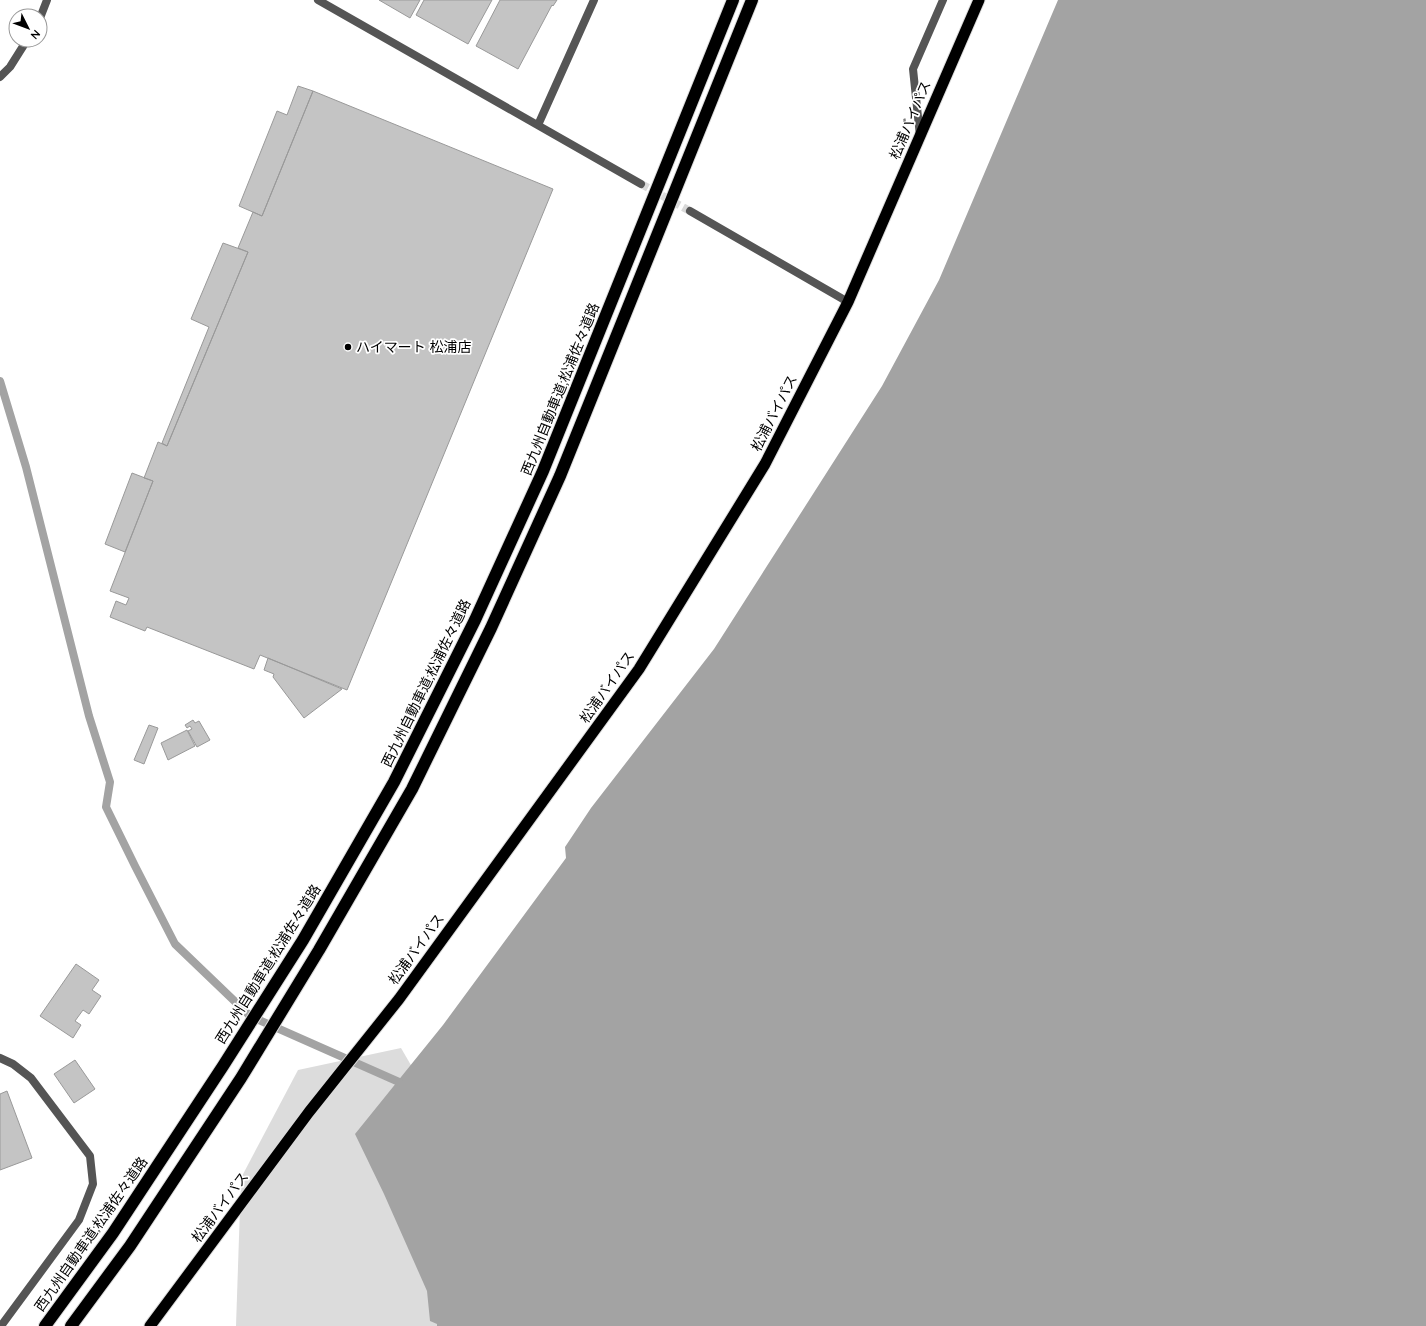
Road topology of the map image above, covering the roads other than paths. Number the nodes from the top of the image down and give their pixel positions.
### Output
1 (318, 0) edge
2 (594, 0) edge
3 (733, 0) edge
4 (752, 0) edge
5 (942, 0) edge
6 (979, 0) edge
7 (22, 48) edge
8 (0, 77) edge
9 (538, 125) junction
10 (920, 136) junction
11 (641, 184) tunnel mouth
12 (690, 211) tunnel mouth
13 (848, 302) junction
14 (0, 1058) edge
15 (130, 1246) junction
16 (1, 1326) edge
17 (45, 1326) edge
18 (71, 1326) edge
19 (79, 1326) edge
20 (150, 1326) edge

1 - 9 street
2 - 9 street
3 - 17 highway, 西九州自動車道;松浦佐々道路
4 - 15 highway
5 - 10 street
6 - 10 highway, 松浦バイパス
7 - 8 street
9 - 11 street
10 - 13 highway, 松浦バイパス
12 - 13 street
13 - 20 highway, 松浦バイパス
14 - 16 street
15 - 18 highway
15 - 19 highway

